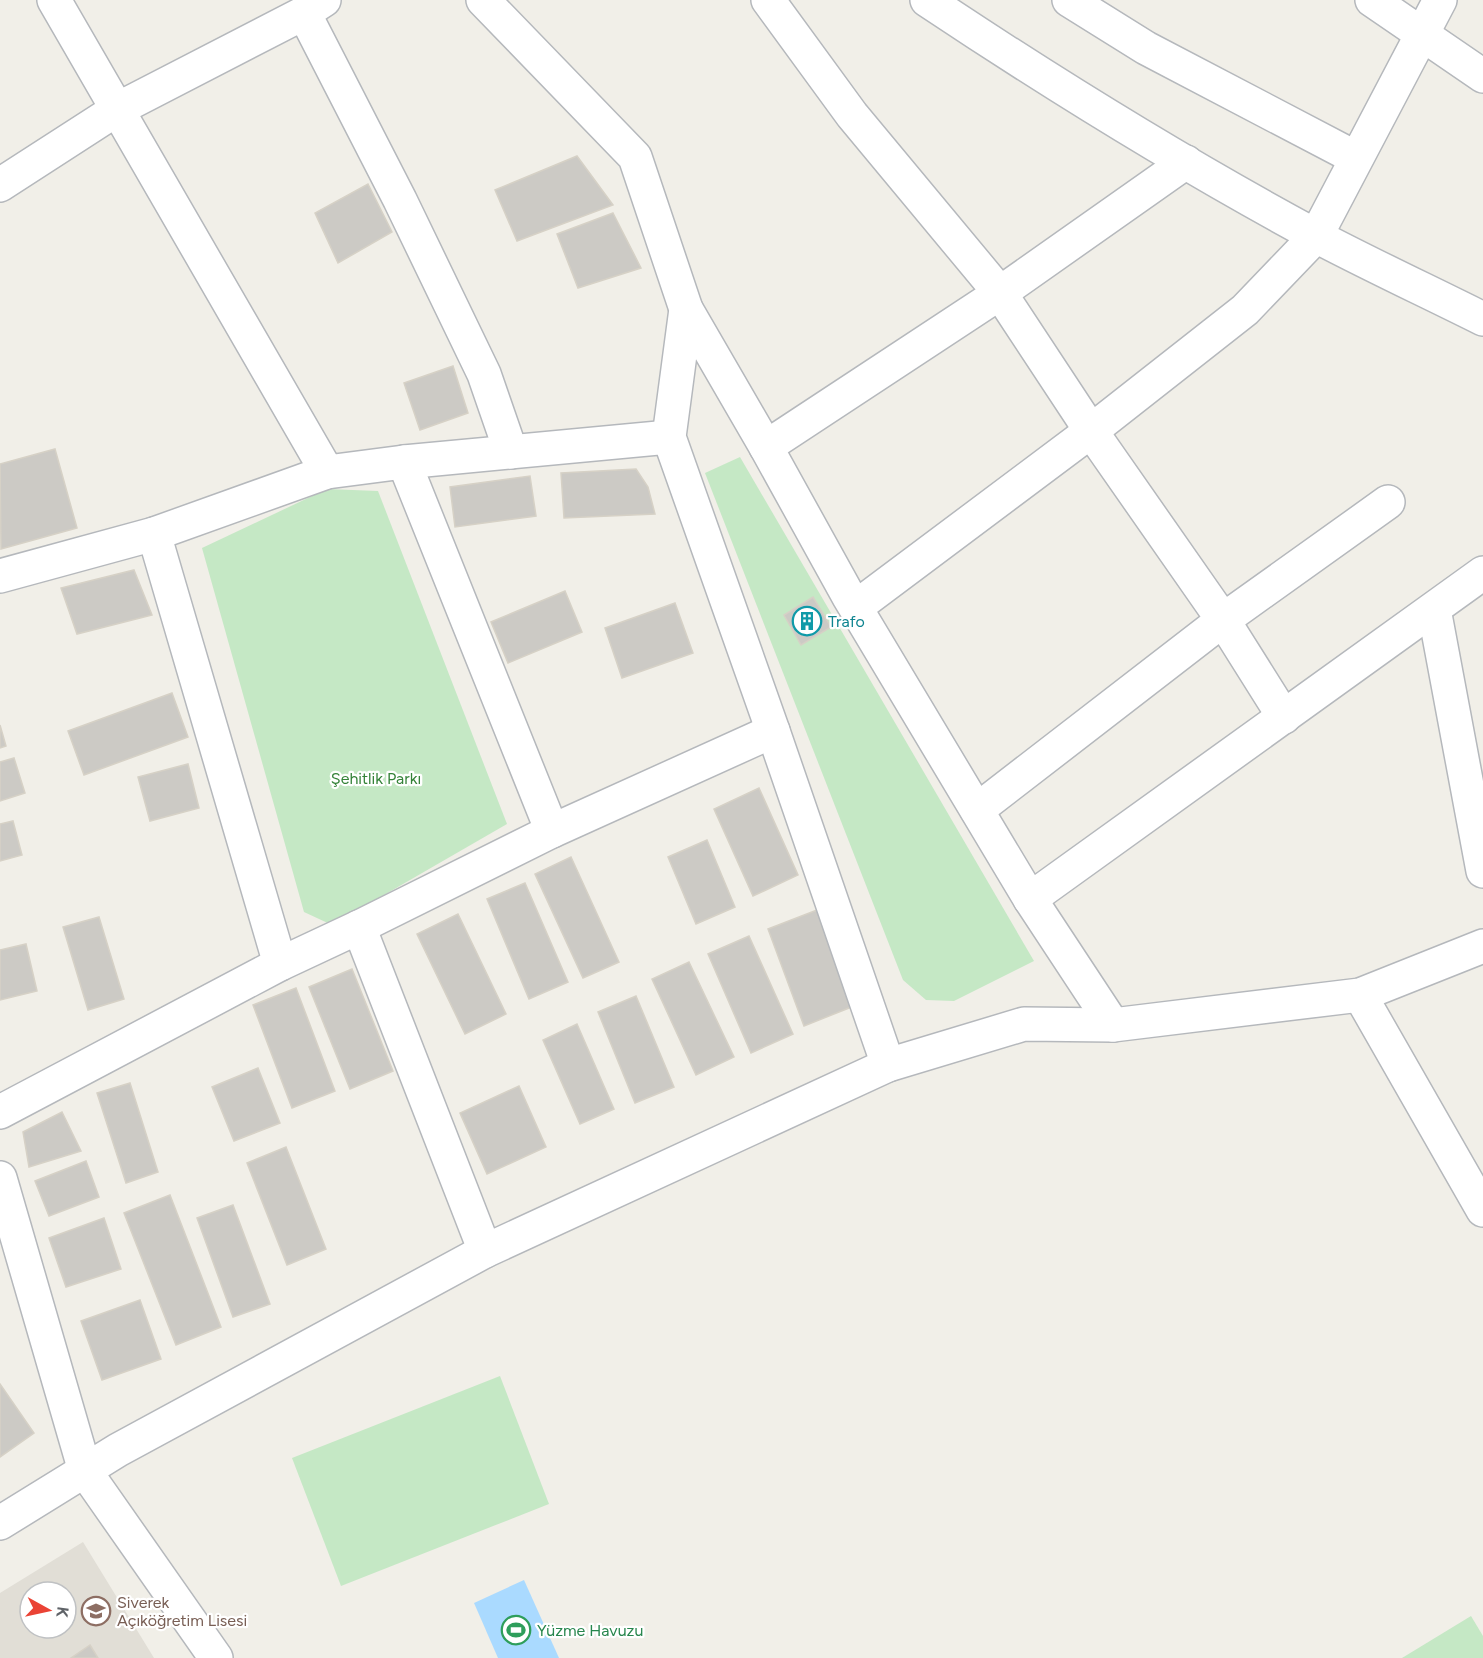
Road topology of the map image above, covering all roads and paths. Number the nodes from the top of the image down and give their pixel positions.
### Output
1 (54, 0) edge
2 (483, 0) edge
3 (768, 0) edge
4 (927, 0) edge
5 (1069, 0) edge
6 (1372, 0) edge
7 (1440, 0) edge
8 (314, 6) edge
9 (1422, 33) junction
10 (1483, 76) edge
11 (116, 111) junction
12 (1356, 158) junction
13 (1186, 162) junction
14 (0, 185) edge
15 (1316, 236) junction
16 (1000, 293) junction
17 (686, 309) junction
18 (1483, 319) edge
19 (1091, 431) junction
20 (669, 437) junction
21 (766, 447) junction
22 (511, 452) junction
23 (404, 462) junction
24 (327, 472) junction
25 (1388, 502) dead end
26 (154, 534) junction
27 (1483, 573) edge
28 (0, 576) edge
29 (856, 608) junction
30 (1434, 609) junction
31 (1223, 620) junction
32 (1284, 717) junction
33 (773, 731) junction
34 (977, 810) junction
35 (552, 831) junction
36 (1483, 871) edge
37 (1030, 899) junction
38 (359, 927) junction
39 (1483, 946) edge
40 (280, 964) junction
41 (1360, 995) junction
42 (1113, 1025) junction
43 (888, 1065) junction
44 (0, 1112) edge
45 (0, 1178) edge
46 (1483, 1210) edge
47 (485, 1251) junction
48 (85, 1472) junction
49 (0, 1523) edge
50 (216, 1658) edge

1 - 11 street
2 - 17 street
3 - 16 street
4 - 13 street
5 - 12 street
6 - 9 street
7 - 9 street
8 - 11 street
8 - 22 street
9 - 10 street
9 - 12 street
11 - 14 street
11 - 24 street
12 - 15 street
13 - 15 street
13 - 16 street
15 - 18 street
15 - 19 street
16 - 19 street
16 - 21 street
17 - 20 street
17 - 21 street
19 - 29 street
19 - 31 street
20 - 22 street
20 - 33 street
21 - 29 street
22 - 23 street
23 - 24 street
23 - 35 street
24 - 26 street
25 - 31 street
26 - 28 street
26 - 40 street
27 - 30 street
29 - 34 street
30 - 32 street
30 - 36 street
31 - 32 street
31 - 34 street
32 - 37 street
33 - 35 street
33 - 43 street
34 - 37 street
35 - 38 street
37 - 42 street
38 - 40 street
38 - 47 street
39 - 41 street
40 - 44 street
41 - 42 street
41 - 46 street
42 - 43 street
43 - 47 street
45 - 48 street
47 - 48 street
48 - 49 street
48 - 50 street

